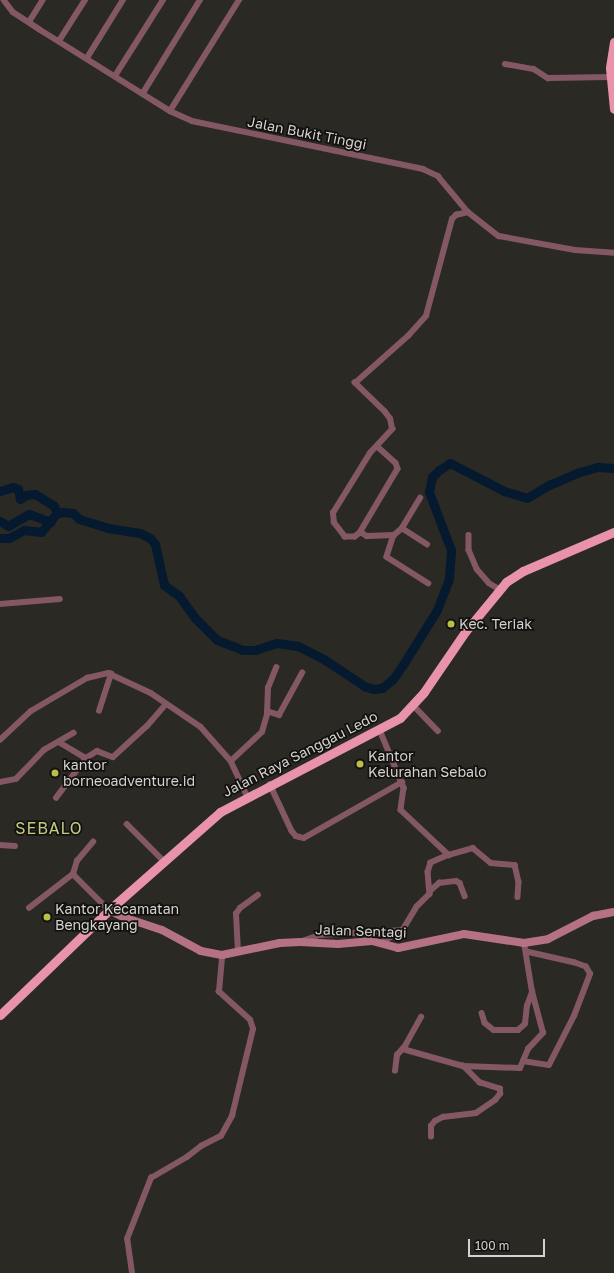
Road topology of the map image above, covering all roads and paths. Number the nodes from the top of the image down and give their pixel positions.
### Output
1 (4, 0) edge
2 (43, 0) edge
3 (84, 0) edge
4 (123, 0) edge
5 (163, 0) edge
6 (200, 0) edge
7 (239, 0) edge
8 (29, 22) junction
9 (59, 41) junction
10 (614, 42) edge
11 (87, 58) junction
12 (505, 64) dead end
13 (115, 76) junction
14 (610, 77) junction
15 (143, 93) junction
16 (614, 109) edge
17 (170, 110) junction
18 (468, 212) junction
19 (614, 253) edge
20 (377, 446) junction
21 (420, 498) dead end
22 (402, 528) junction
23 (361, 532) junction
24 (614, 532) edge
25 (394, 535) junction
26 (469, 535) dead end
27 (427, 544) dead end
28 (428, 583) dead end
29 (499, 589) junction
30 (60, 599) dead end
31 (0, 604) edge
32 (276, 668) dead end
33 (302, 673) dead end
34 (111, 674) junction
35 (166, 704) junction
36 (413, 705) junction
37 (99, 711) dead end
38 (267, 711) junction
39 (380, 730) junction
40 (438, 731) dead end
41 (74, 733) dead end
42 (0, 740) edge
43 (59, 742) junction
44 (86, 758) junction
45 (231, 761) junction
46 (0, 782) edge
47 (402, 782) junction
48 (270, 784) junction
49 (247, 796) junction
50 (56, 798) dead end
51 (127, 824) dead end
52 (93, 842) dead end
53 (0, 845) edge
54 (15, 846) dead end
55 (449, 855) junction
56 (164, 861) junction
57 (72, 874) junction
58 (431, 890) junction
59 (258, 895) dead end
60 (466, 896) dead end
61 (518, 897) dead end
62 (29, 908) dead end
63 (109, 910) junction
64 (614, 912) edge
65 (404, 930) junction
66 (300, 942) junction
67 (524, 943) junction
68 (382, 944) junction
69 (238, 952) junction
70 (527, 952) junction
71 (222, 955) junction
72 (532, 992) junction
73 (482, 1013) dead end
74 (0, 1014) edge
75 (421, 1017) dead end
76 (403, 1049) junction
77 (523, 1061) junction
78 (464, 1066) junction
79 (395, 1071) dead end
80 (431, 1137) dead end
81 (132, 1273) edge

1 - 8 street, Jalan Bukit Tinggi
2 - 8 street
3 - 9 street
4 - 11 street
5 - 13 street
6 - 15 street
7 - 17 street
8 - 9 street, Jalan Bukit Tinggi
9 - 11 street, Jalan Bukit Tinggi
10 - 14 highway
11 - 13 street, Jalan Bukit Tinggi
12 - 14 street
13 - 15 street, Jalan Bukit Tinggi
14 - 16 highway
15 - 17 street, Jalan Bukit Tinggi
17 - 18 street, Jalan Bukit Tinggi
18 - 19 street, Jalan Bukit Tinggi
18 - 20 street
20 - 23 street
20 - 23 street
21 - 22 street
22 - 25 street
22 - 27 street
23 - 25 street
24 - 29 highway, Jalan Raya Sanggau Ledo
25 - 28 street
26 - 29 street
29 - 36 highway, Jalan Raya Sanggau Ledo
30 - 31 street
32 - 38 street
33 - 38 street
34 - 35 street
34 - 37 street
34 - 42 street
35 - 44 street
35 - 45 street
36 - 39 highway, Jalan Raya Sanggau Ledo
36 - 40 street
38 - 45 street
39 - 47 street
39 - 48 highway, Jalan Raya Sanggau Ledo
41 - 43 street
43 - 44 street
43 - 46 street
44 - 50 street
45 - 49 street
47 - 48 street
47 - 55 street
48 - 49 highway, Jalan Raya Sanggau Ledo
49 - 56 highway, Jalan Raya Sanggau Ledo
51 - 56 street
52 - 57 street
53 - 54 street
55 - 58 street
55 - 61 street
56 - 63 highway, Jalan Raya Sanggau Ledo
57 - 62 street
57 - 63 street
58 - 60 street
58 - 65 street
59 - 69 street
63 - 71 main road, Jalan Sentagi
63 - 74 highway, Jalan Raya Sanggau Ledo
64 - 67 main road, Jalan Sentagi
65 - 66 street
65 - 68 street
66 - 68 main road, Jalan Sentagi
66 - 69 main road, Jalan Sentagi
67 - 68 main road, Jalan Sentagi
67 - 70 street
69 - 71 main road, Jalan Sentagi
70 - 72 street
70 - 77 street
71 - 81 street
72 - 73 street
72 - 77 street
75 - 76 street
76 - 78 street
76 - 79 street
77 - 78 street
78 - 80 street

